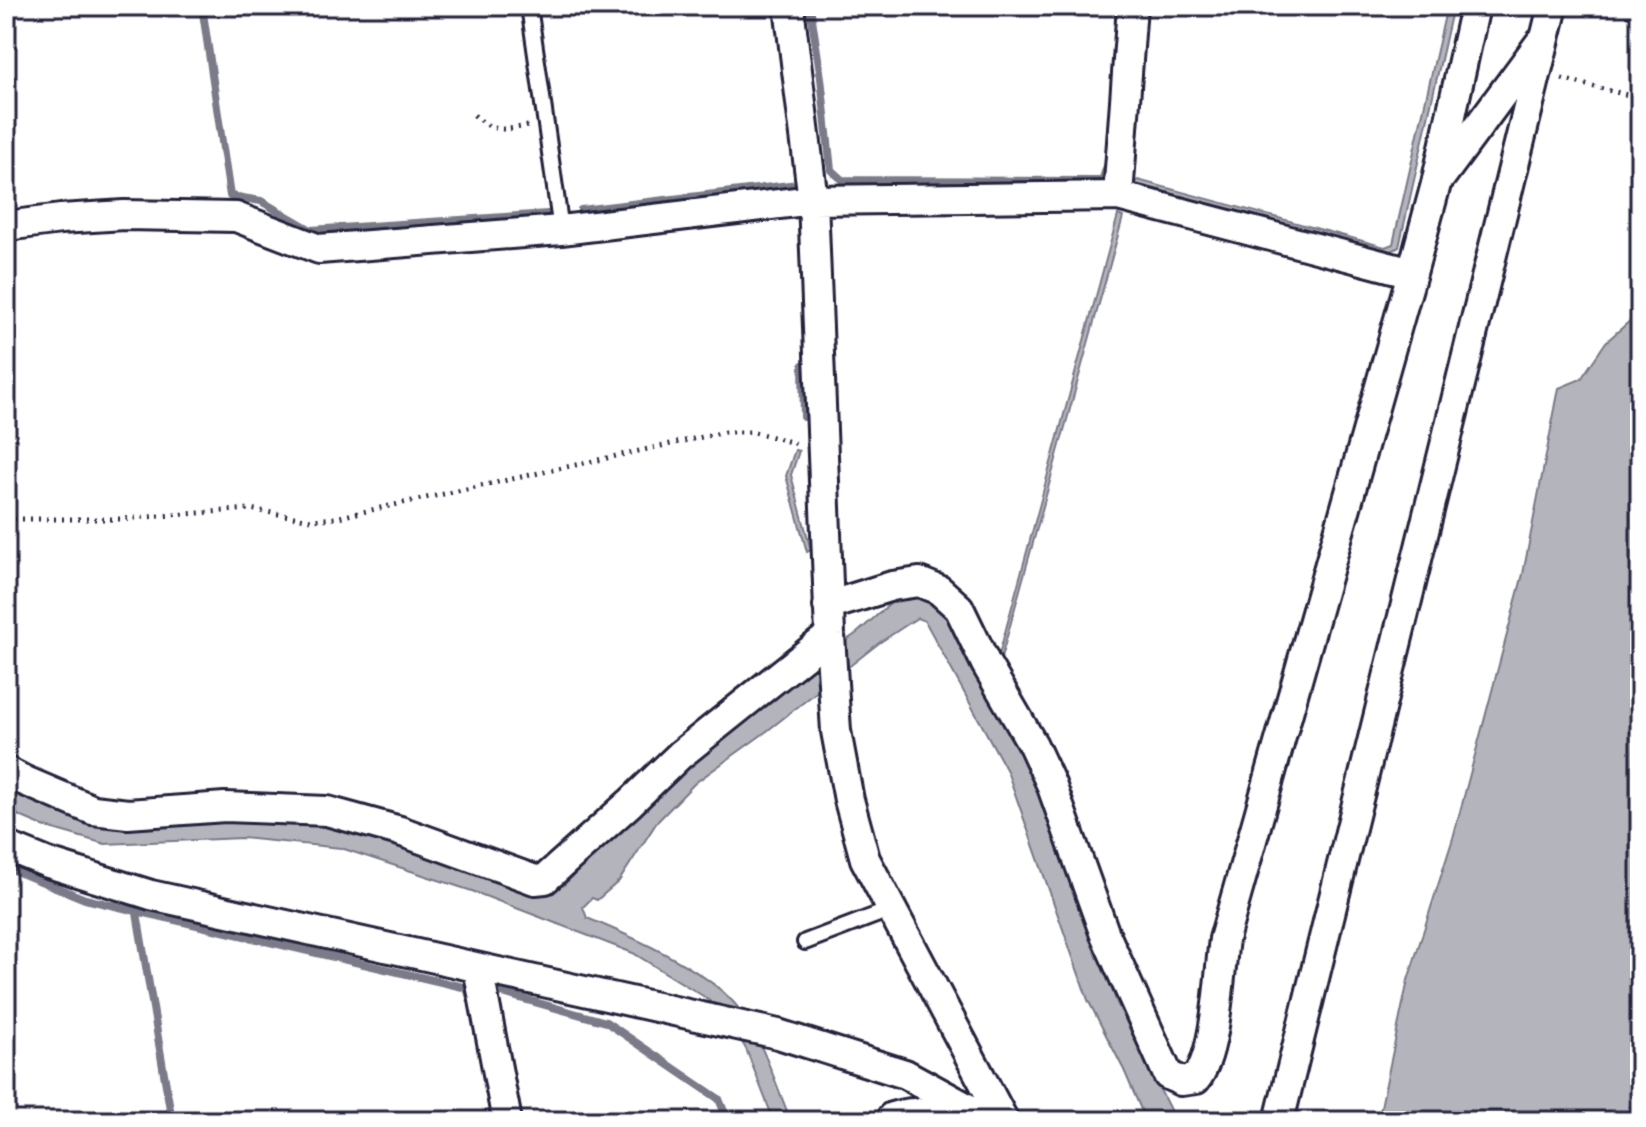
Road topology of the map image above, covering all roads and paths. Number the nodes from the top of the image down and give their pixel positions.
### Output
1 (529, 6) edge
2 (789, 6) edge
3 (1132, 6) edge
4 (1475, 6) edge
5 (1553, 6) edge
6 (1547, 34) junction
7 (1537, 73) junction
8 (1640, 98) edge
9 (474, 115) dead end
10 (546, 123) junction
11 (1436, 184) junction
12 (1118, 196) junction
13 (813, 200) junction
14 (6, 226) edge
15 (561, 230) junction
16 (1412, 273) junction
17 (822, 451) junction
18 (6, 519) edge
19 (828, 606) junction
20 (830, 635) junction
21 (6, 771) edge
22 (6, 846) edge
23 (892, 909) junction
24 (805, 942) dead end
25 (478, 968) junction
26 (892, 1117) dead end
27 (507, 1121) edge
28 (943, 1121) edge
29 (991, 1121) edge
30 (1004, 1121) edge
31 (1279, 1121) edge

1 - 10 lane
2 - 13 street
3 - 12 street
4 - 11 street
5 - 6 street
6 - 7 street
6 - 11 street
7 - 8 path
7 - 31 street
9 - 10 path
10 - 15 lane
11 - 16 street
12 - 13 street
12 - 16 street
13 - 15 street
13 - 17 street
14 - 15 street
16 - 19 street
17 - 18 path
17 - 19 street
19 - 20 street
20 - 21 street
20 - 23 street
22 - 25 street
23 - 24 lane
23 - 30 street
25 - 27 street
25 - 29 street
26 - 28 street

